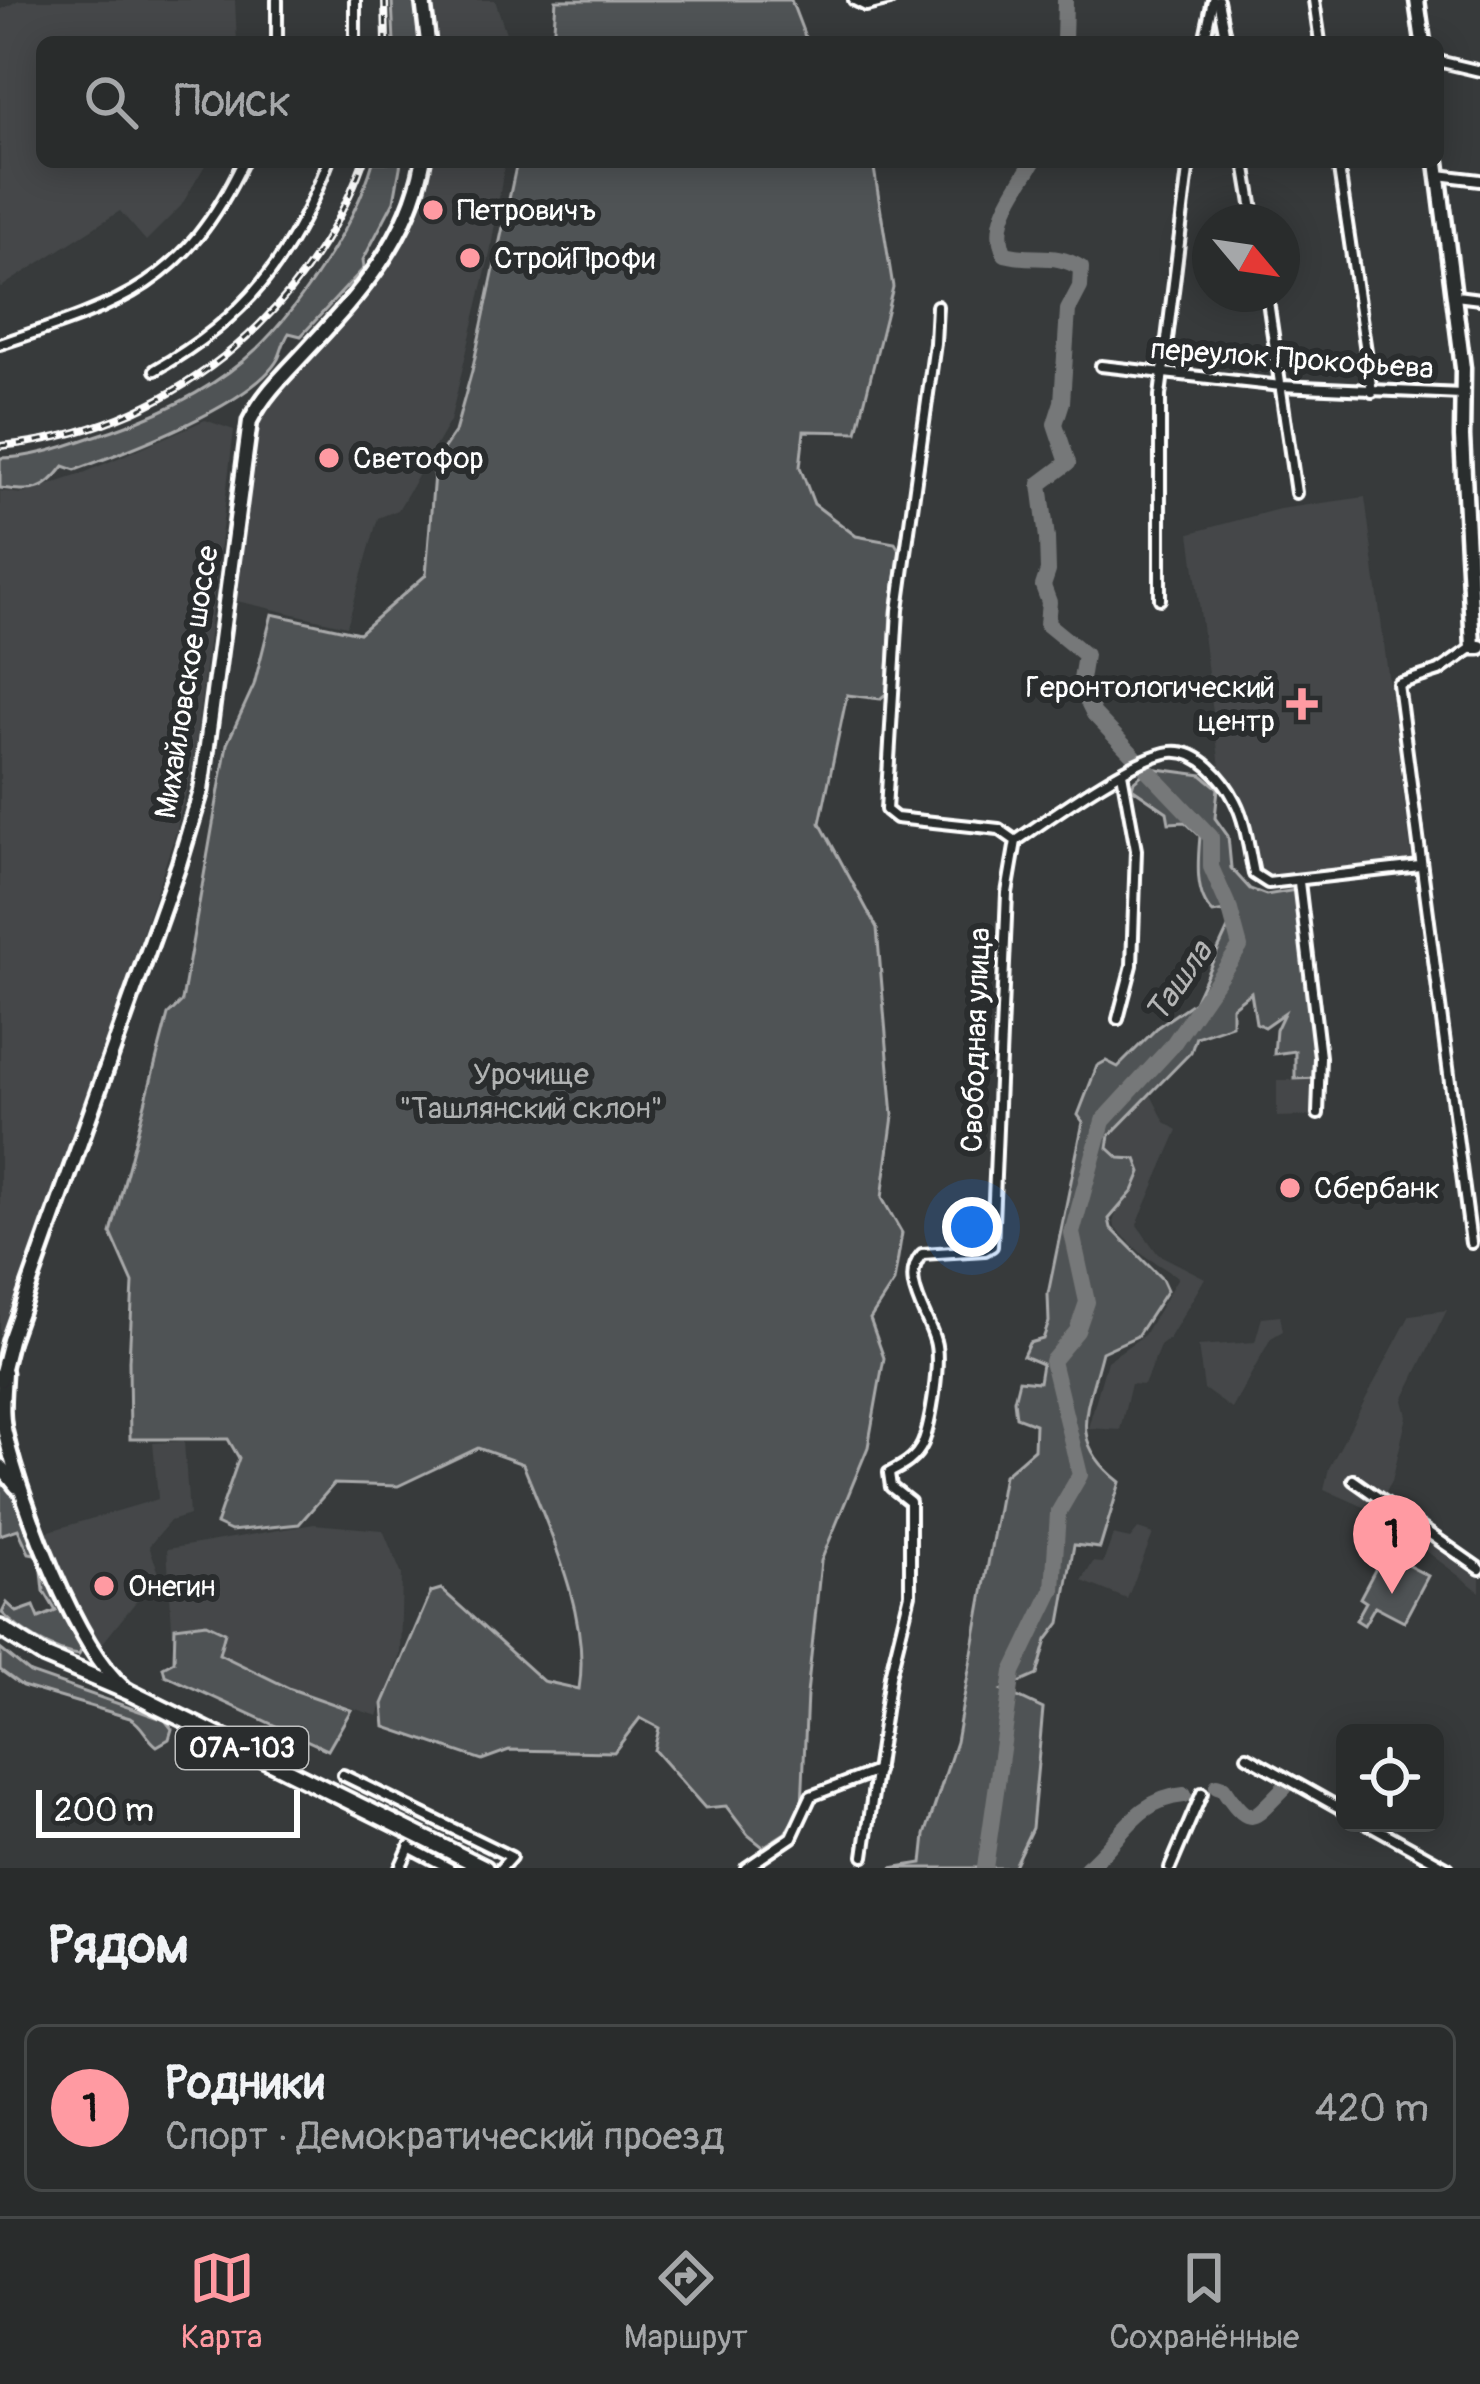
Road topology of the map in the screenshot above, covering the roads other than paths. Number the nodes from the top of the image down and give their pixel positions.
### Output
1 (277, 0) edge
2 (355, 0) edge
3 (423, 0) edge
4 (854, 0) edge
5 (890, 0) edge
6 (1216, 0) edge
7 (1314, 0) edge
8 (1417, 0) edge
9 (278, 36) edge
10 (355, 36) edge
11 (427, 36) edge
12 (1206, 36) edge
13 (1225, 36) edge
14 (1319, 36) edge
15 (1422, 36) edge
16 (1444, 63) edge
17 (1480, 71) edge
18 (240, 168) edge
19 (325, 168) edge
20 (421, 168) edge
21 (1188, 168) edge
22 (1247, 168) edge
23 (1339, 168) edge
24 (1438, 169) edge
25 (1480, 181) edge
26 (1252, 204) edge
27 (1454, 296) junction
28 (1480, 299) edge
29 (937, 306) dead end
30 (1270, 312) edge
31 (0, 344) edge
32 (1101, 366) dead end
33 (155, 370) dead end
34 (1163, 376) junction
35 (1281, 386) junction
36 (1372, 392) junction
37 (1464, 394) junction
38 (1480, 398) edge
39 (1296, 494) dead end
40 (1160, 599) dead end
41 (1476, 647) edge
42 (1122, 773) junction
43 (1016, 842) junction
44 (1420, 866) junction
45 (1299, 883) junction
46 (1118, 1019) dead end
47 (1318, 1114) dead end
48 (1471, 1243) dead end
49 (5, 1359) junction
50 (0, 1380) edge
51 (0, 1466) edge
52 (1353, 1480) dead end
53 (32, 1514) junction
54 (1480, 1569) edge
55 (0, 1628) edge
56 (129, 1691) junction
57 (1247, 1756) dead end
58 (877, 1772) junction
59 (343, 1775) dead end
60 (1202, 1793) dead end
61 (1336, 1805) edge
62 (1383, 1832) edge
63 (412, 1840) junction
64 (864, 1856) dead end
65 (400, 1868) edge
66 (449, 1868) edge
67 (485, 1868) edge
68 (501, 1868) edge
69 (746, 1868) edge
70 (1170, 1868) edge
71 (1448, 1868) edge

1 - 9 street
2 - 10 street
3 - 11 main road
4 - 5 street
6 - 12 street
6 - 13 street
7 - 14 street
8 - 15 main road
16 - 17 street
18 - 31 street
19 - 33 street
20 - 49 main road, Михайловское шоссе
21 - 34 street
22 - 26 street
23 - 36 street
24 - 25 street
24 - 27 main road
27 - 28 street
27 - 37 main road
29 - 43 street
30 - 35 street
32 - 34 street, переулок Прокофьева
34 - 35 street, переулок Прокофьева
34 - 40 street
35 - 36 street, переулок Прокофьева
35 - 39 street
36 - 37 street, переулок Прокофьева
37 - 38 main road, переулок Прокофьева
37 - 41 main road
41 - 44 street
42 - 43 street
42 - 45 street
42 - 46 street
43 - 58 street, Свободная улица
44 - 45 street
44 - 48 street
45 - 47 street
49 - 50 main road, Михайловское шоссе
49 - 53 main road
51 - 53 main road
52 - 54 street
53 - 56 main road
55 - 56 main road, 07А-103
56 - 63 main road, 07А-103
57 - 61 street
58 - 64 street, Свободная улица
58 - 69 street
59 - 68 street
60 - 70 street
62 - 71 street
63 - 65 street
63 - 66 street
63 - 67 main road, 07А-103

